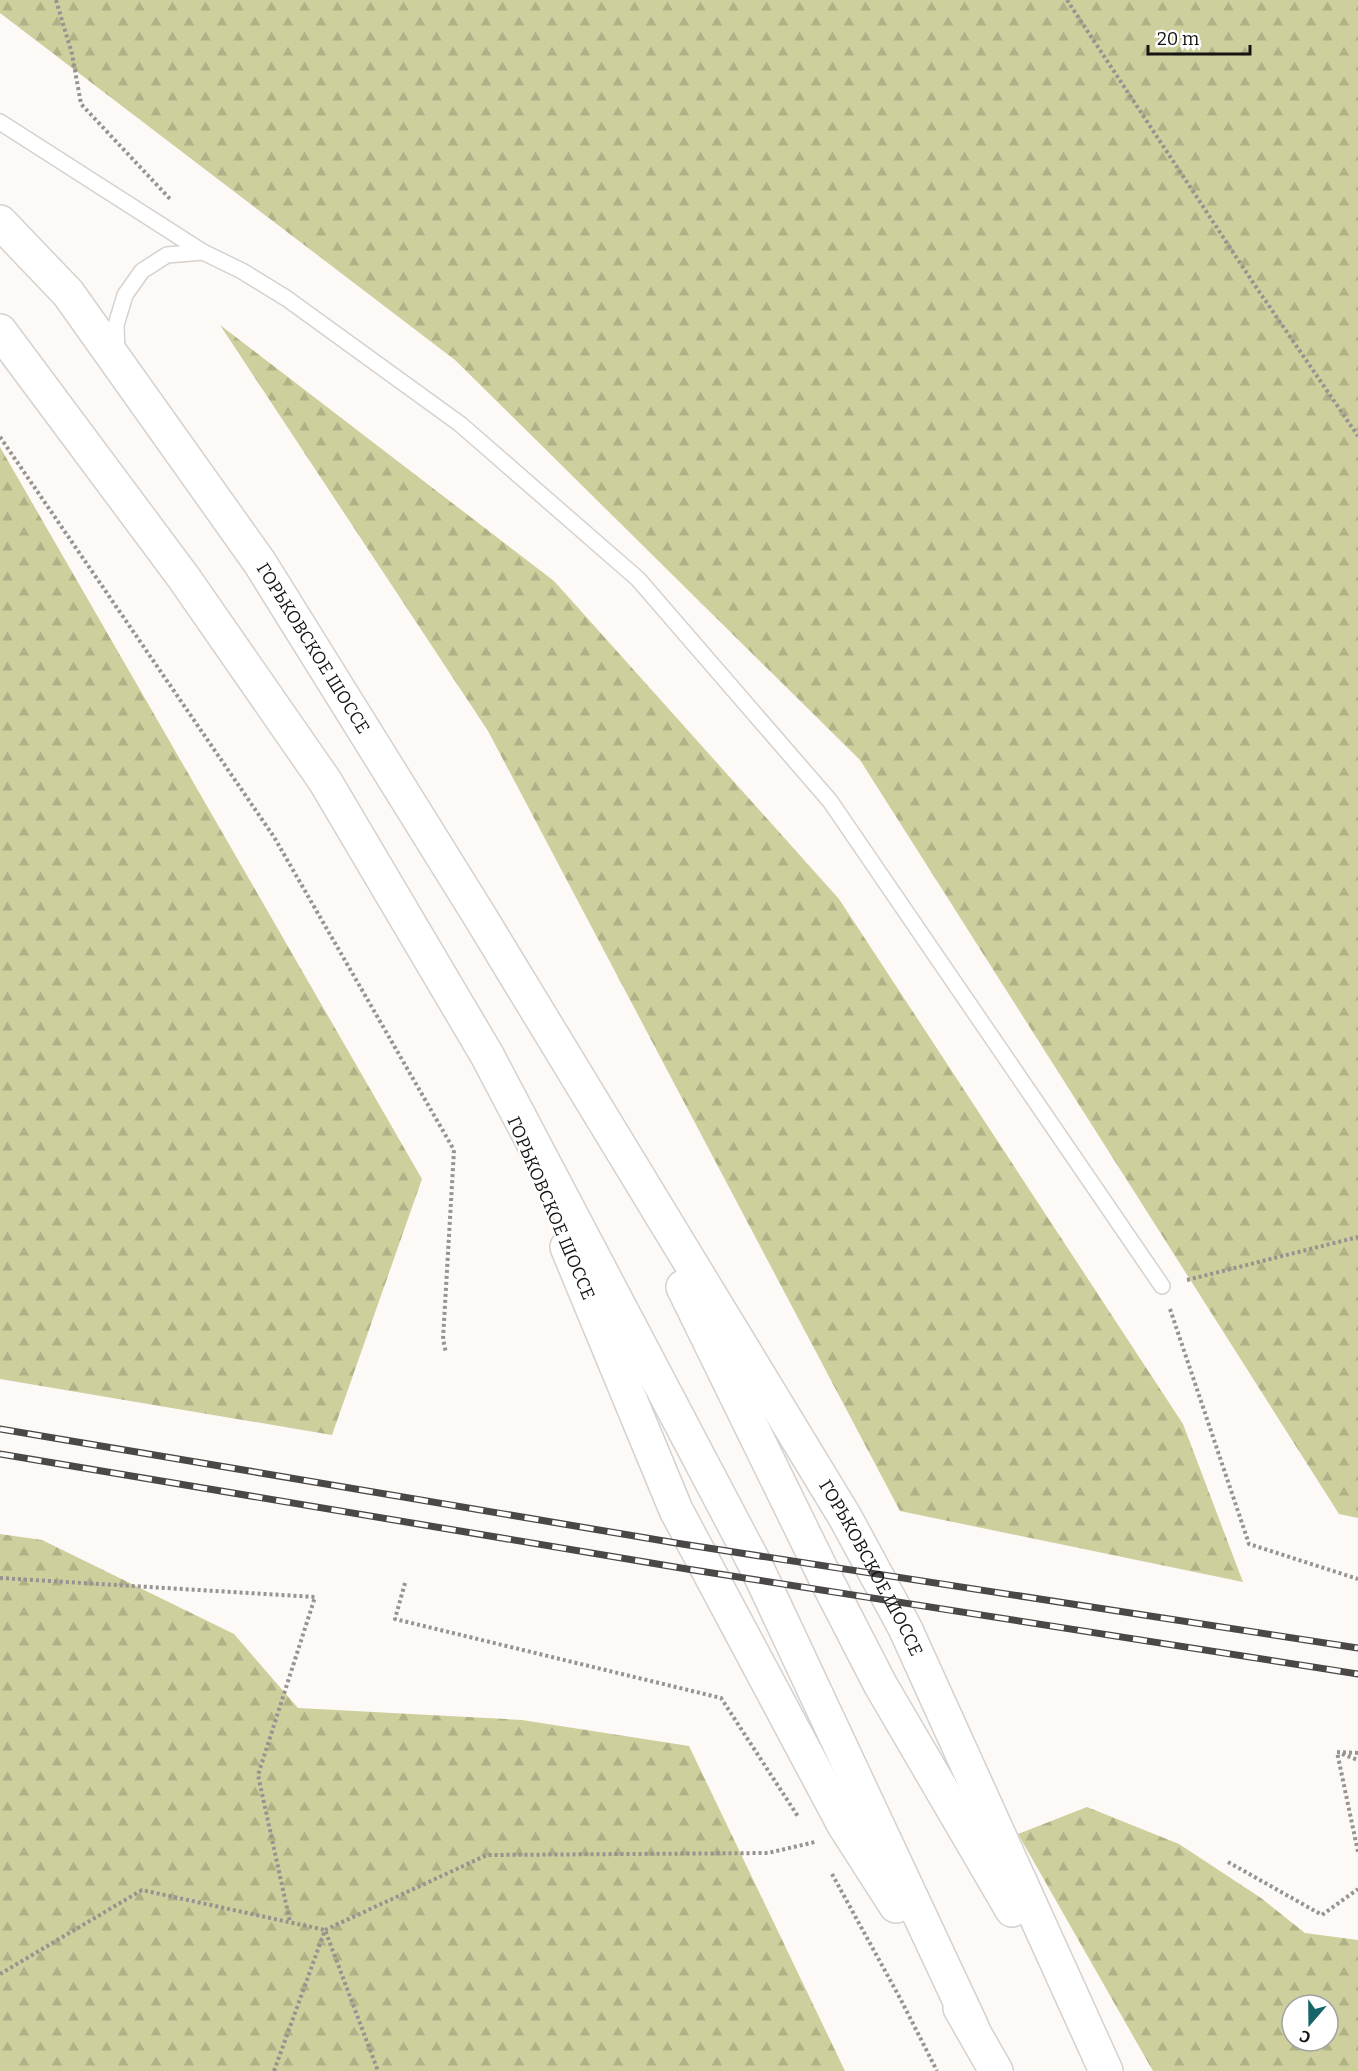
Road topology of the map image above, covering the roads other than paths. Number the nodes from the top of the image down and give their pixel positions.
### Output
1 (0, 122) edge
2 (0, 222) edge
3 (203, 252) junction
4 (0, 331) edge
5 (117, 363) junction
6 (487, 1055) junction
7 (592, 1100) junction
8 (1162, 1286) road end
9 (972, 2027) junction
10 (1104, 2067) edge
11 (996, 2071) edge

1 - 3 lane
2 - 5 main road, ГОРЬКОВСКОЕ ШОССЕ
3 - 5 lane
3 - 8 lane
4 - 6 main road, ГОРЬКОВСКОЕ ШОССЕ
5 - 7 main road, ГОРЬКОВСКОЕ ШОССЕ
6 - 9 main road, ГОРЬКОВСКОЕ ШОССЕ
6 - 9 main road, ГОРЬКОВСКОЕ ШОССЕ
7 - 10 main road, ГОРЬКОВСКОЕ ШОССЕ
7 - 10 main road, ГОРЬКОВСКОЕ ШОССЕ
9 - 11 main road, ГОРЬКОВСКОЕ ШОССЕ

